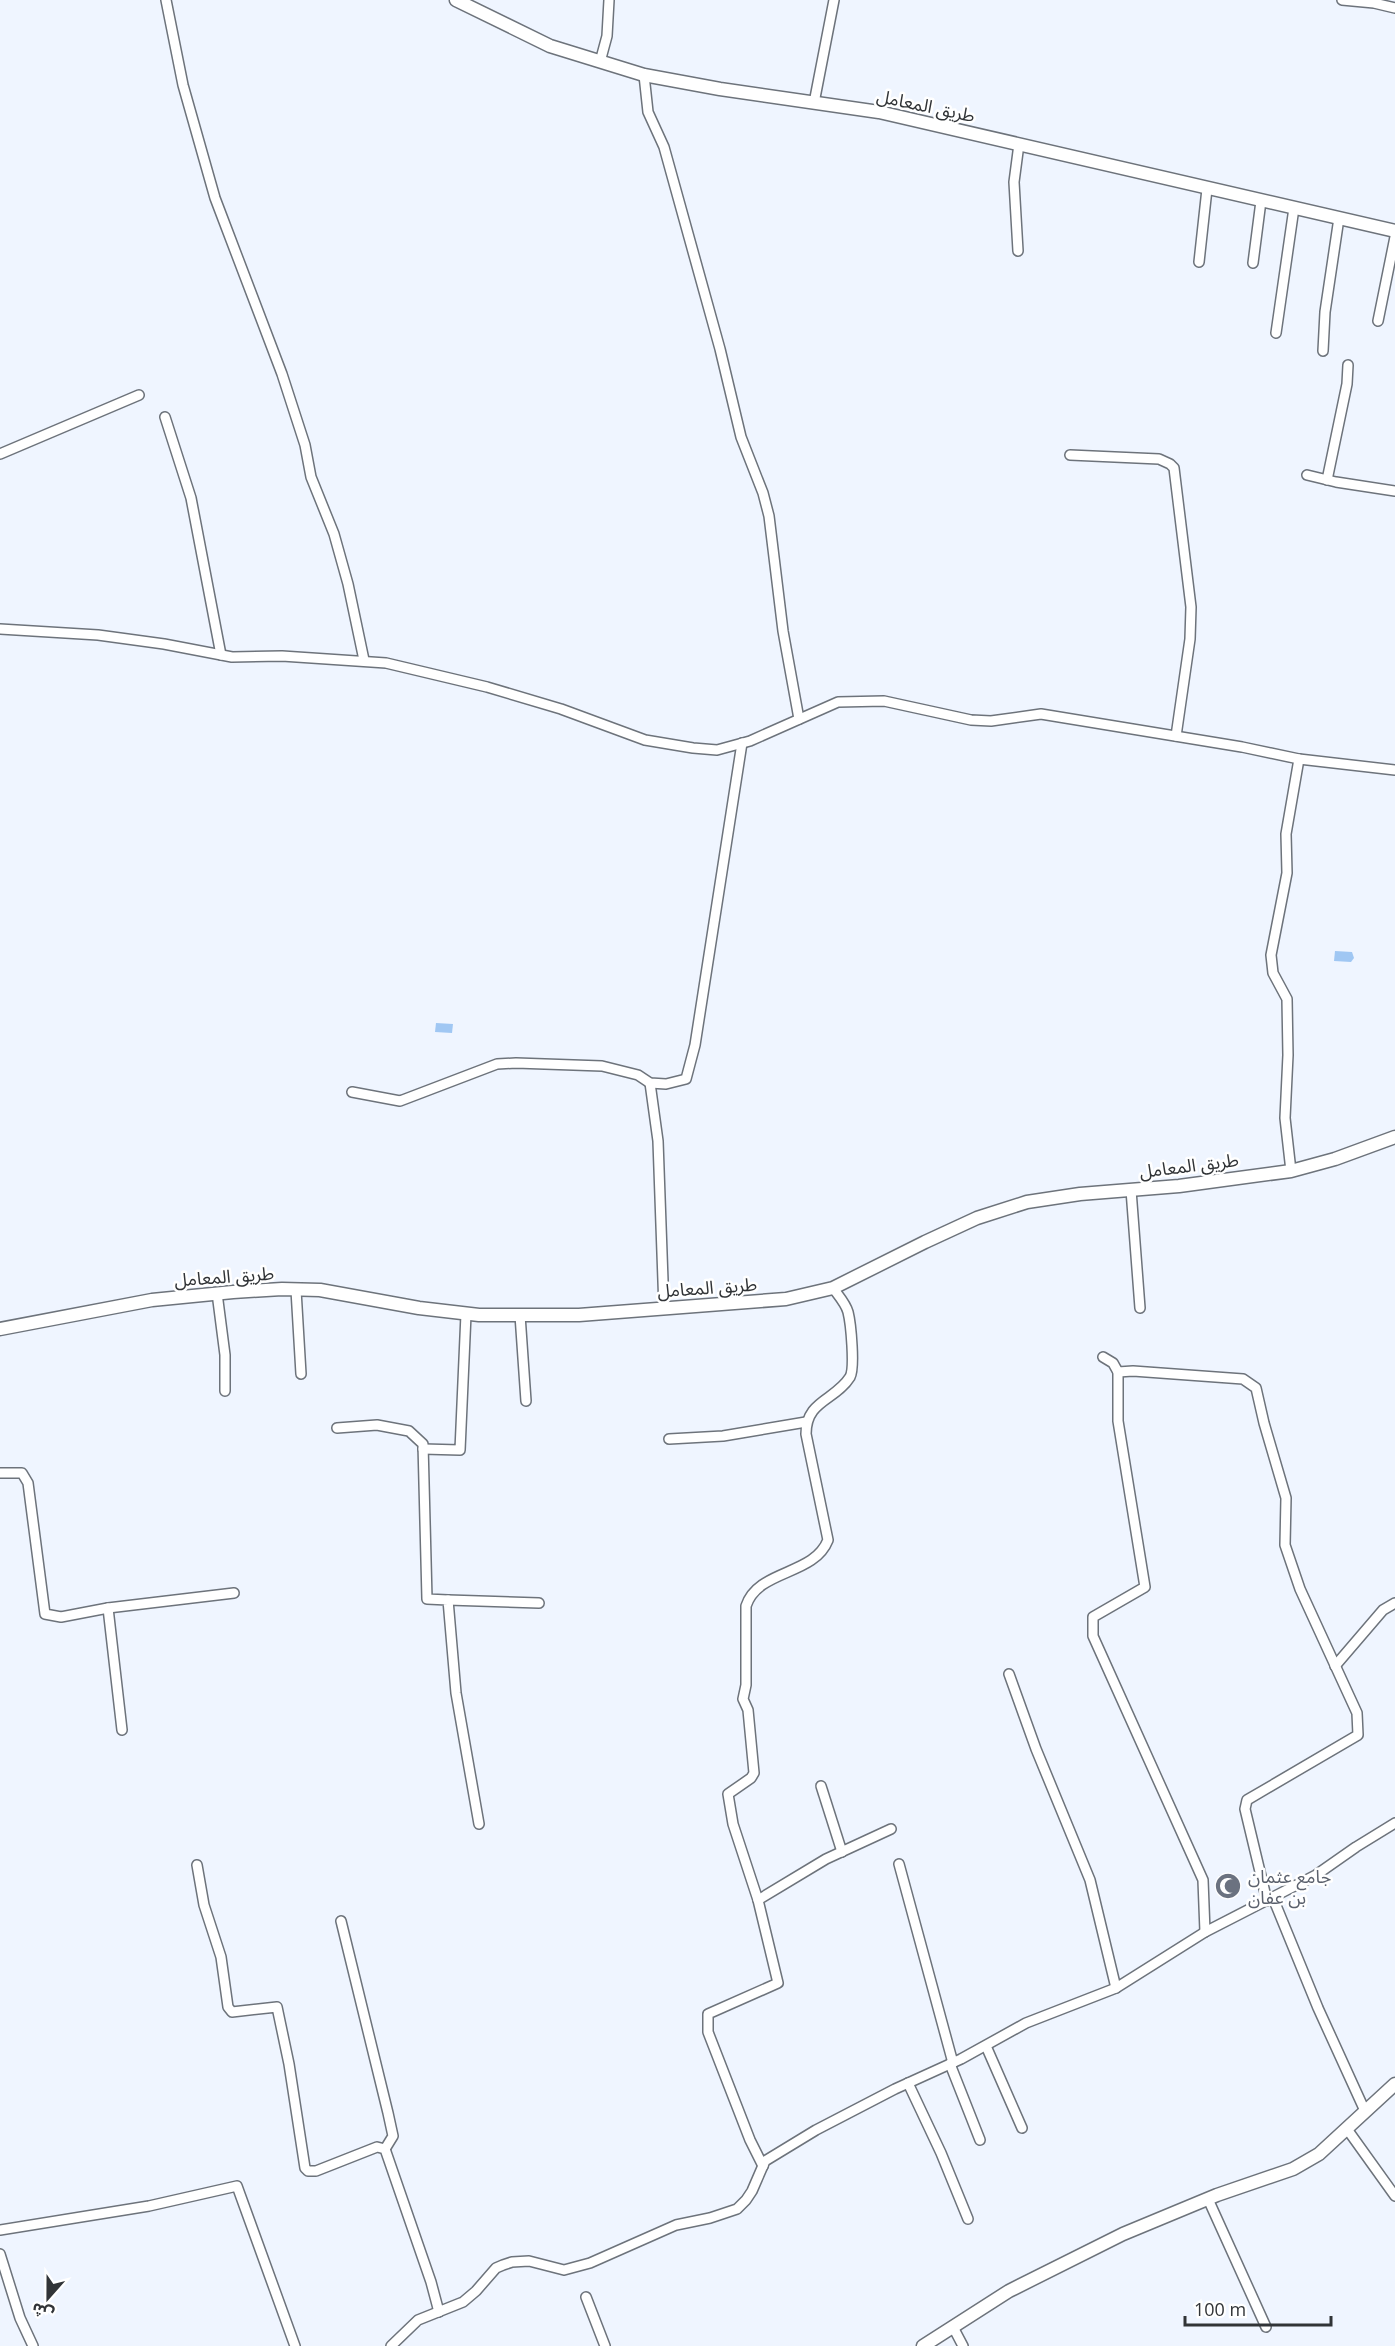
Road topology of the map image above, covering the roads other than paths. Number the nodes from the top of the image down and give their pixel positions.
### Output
1 (166, 0) edge
2 (456, 0) edge
3 (609, 0) edge
4 (834, 0) edge
5 (1342, 0) edge
6 (1395, 8) edge
7 (600, 62) junction
8 (644, 75) junction
9 (814, 103) junction
10 (1019, 144) junction
11 (1207, 189) junction
12 (1261, 201) junction
13 (1294, 208) junction
14 (1339, 218) junction
15 (1395, 231) edge
16 (1395, 237) edge
17 (1018, 251) dead end
18 (1199, 262) dead end
19 (1252, 264) dead end
20 (1378, 321) dead end
21 (1276, 333) dead end
22 (1323, 351) dead end
23 (1348, 365) dead end
24 (139, 395) dead end
25 (165, 417) dead end
26 (0, 454) edge
27 (1070, 455) dead end
28 (1307, 475) dead end
29 (1327, 480) junction
30 (1395, 490) edge
31 (0, 629) edge
32 (221, 655) junction
33 (364, 660) junction
34 (799, 719) junction
35 (1176, 736) junction
36 (742, 743) junction
37 (1299, 759) junction
38 (1395, 770) edge
39 (650, 1083) junction
40 (352, 1092) dead end
41 (1395, 1137) edge
42 (1291, 1171) junction
43 (1131, 1190) junction
44 (833, 1288) junction
45 (296, 1290) junction
46 (217, 1293) junction
47 (1140, 1308) dead end
48 (664, 1309) junction
49 (466, 1314) junction
50 (520, 1315) junction
51 (0, 1329) edge
52 (1103, 1358) dead end
53 (1118, 1372) junction
54 (301, 1374) dead end
55 (225, 1391) dead end
56 (526, 1401) dead end
57 (806, 1422) junction
58 (337, 1428) dead end
59 (669, 1439) dead end
60 (423, 1449) junction
61 (0, 1473) edge
62 (234, 1593) dead end
63 (448, 1600) junction
64 (539, 1603) dead end
65 (108, 1608) junction
66 (1394, 1608) edge
67 (1335, 1666) junction
68 (1009, 1674) dead end
69 (122, 1730) dead end
70 (821, 1786) dead end
71 (479, 1824) dead end
72 (1395, 1824) edge
73 (891, 1829) dead end
74 (842, 1852) junction
75 (899, 1864) dead end
76 (198, 1865) dead end
77 (1270, 1899) junction
78 (758, 1900) junction
79 (341, 1921) dead end
80 (1205, 1932) junction
81 (1116, 1988) junction
82 (986, 2046) junction
83 (952, 2063) junction
84 (908, 2083) junction
85 (1395, 2084) edge
86 (1365, 2111) junction
87 (1022, 2128) dead end
88 (1347, 2129) junction
89 (980, 2140) dead end
90 (385, 2149) junction
91 (763, 2166) junction
92 (1395, 2196) edge
93 (1208, 2199) junction
94 (968, 2219) dead end
95 (0, 2230) edge
96 (0, 2254) edge
97 (586, 2297) dead end
98 (439, 2312) junction
99 (953, 2327) junction
100 (1266, 2327) dead end
101 (33, 2346) edge
102 (294, 2346) edge
103 (391, 2346) edge
104 (605, 2346) edge
105 (923, 2346) edge
106 (963, 2346) edge

1 - 33 street
2 - 7 main road, طريق المعامل
3 - 7 street
4 - 9 street
5 - 6 street
7 - 8 main road, طريق المعامل
8 - 9 main road, طريق المعامل
8 - 34 street
9 - 10 main road, طريق المعامل
10 - 11 main road, طريق المعامل
10 - 17 street
11 - 12 main road, طريق المعامل
11 - 18 street
12 - 13 main road, طريق المعامل
12 - 19 street
13 - 14 main road, طريق المعامل
13 - 21 street
14 - 15 main road, طريق المعامل
14 - 22 street
16 - 20 street
23 - 29 street
24 - 26 street
25 - 32 street
27 - 35 street
28 - 29 street
29 - 30 street
31 - 32 street
32 - 33 street
33 - 36 street
34 - 35 street
34 - 36 street
35 - 37 street
36 - 39 street
37 - 38 street
37 - 42 street
39 - 40 street
39 - 48 street
41 - 42 main road, طريق المعامل
42 - 43 main road, طريق المعامل
43 - 44 main road, طريق المعامل
43 - 47 street
44 - 48 main road, طريق المعامل
44 - 57 street
45 - 46 main road, طريق المعامل
45 - 49 main road, طريق المعامل
45 - 54 street
46 - 51 main road, طريق المعامل
46 - 55 street
48 - 50 main road, طريق المعامل
49 - 50 main road, طريق المعامل
49 - 60 street
50 - 56 street
52 - 53 street
53 - 67 street
53 - 80 street
57 - 59 street
57 - 78 street
58 - 60 street
60 - 63 street
61 - 65 street
62 - 65 street
63 - 64 street
63 - 71 street
65 - 69 street
66 - 67 street
67 - 77 street
68 - 81 street
70 - 74 street
72 - 77 street
73 - 74 street
74 - 78 street
75 - 83 street
76 - 90 street
77 - 80 street
77 - 86 street
78 - 91 street
79 - 90 street
80 - 81 street
81 - 82 street
82 - 83 street
82 - 87 street
83 - 84 street
83 - 89 street
84 - 91 street
84 - 94 street
85 - 86 main road
86 - 88 main road
88 - 92 street
88 - 93 main road
90 - 98 street
91 - 98 street
93 - 99 main road
93 - 100 street
95 - 102 street
96 - 101 street
97 - 104 street
98 - 103 street
99 - 105 main road
99 - 106 street

